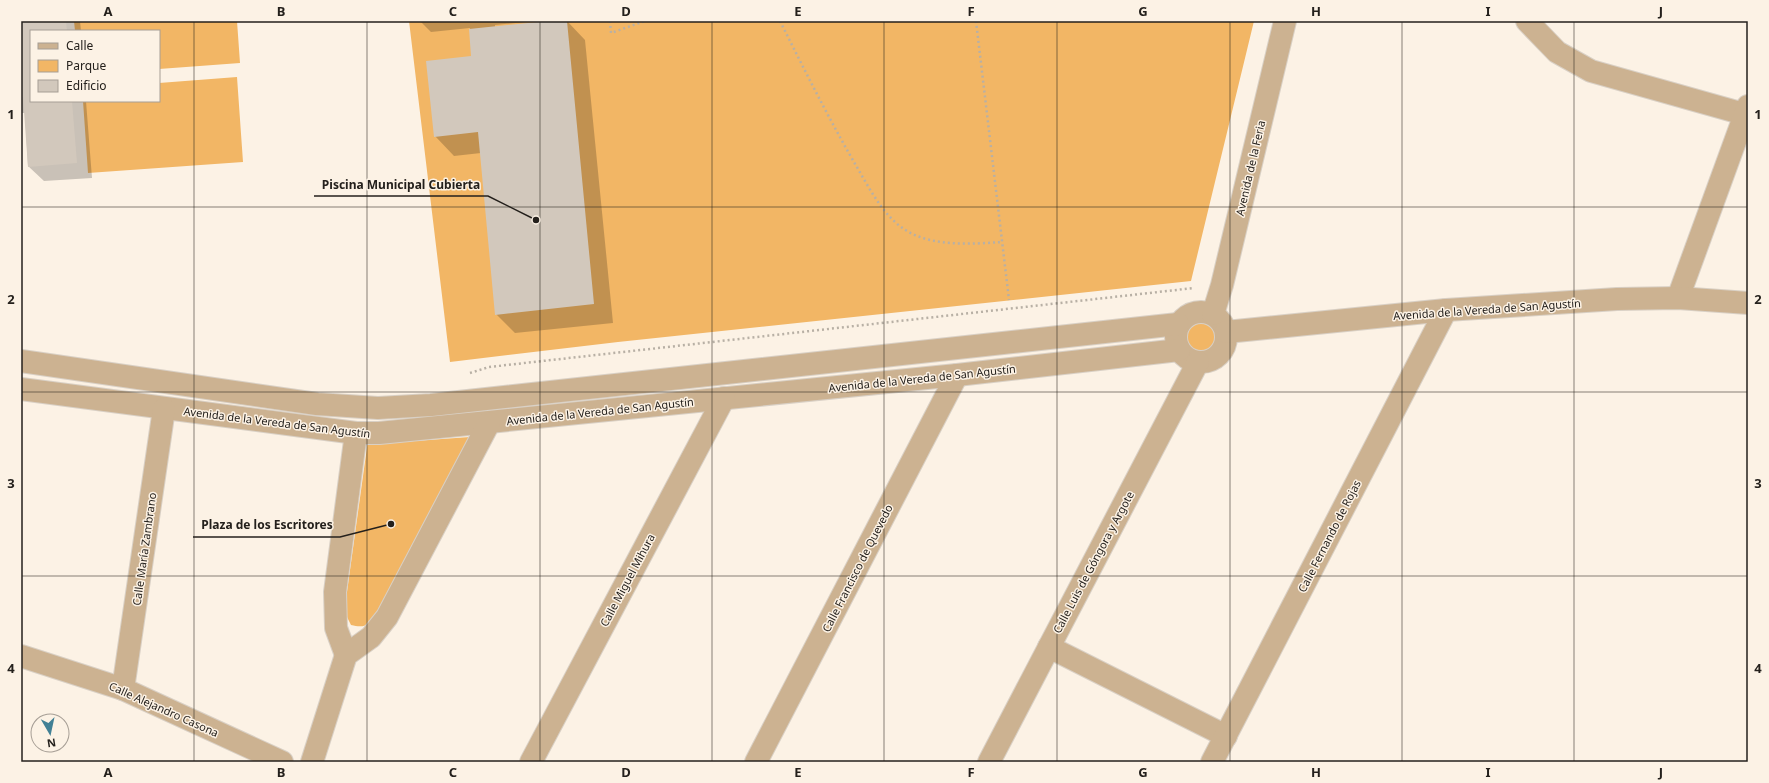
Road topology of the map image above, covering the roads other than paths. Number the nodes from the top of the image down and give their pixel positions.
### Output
1 (1285, 21) edge
2 (1528, 21) edge
3 (1746, 110) edge
4 (1678, 298) junction
5 (1748, 303) edge
6 (1446, 310) junction
7 (1213, 314) junction
8 (1178, 324) junction
9 (1226, 332) junction
10 (1179, 350) junction
11 (21, 361) edge
12 (1198, 362) junction
13 (957, 375) junction
14 (21, 389) edge
15 (724, 398) junction
16 (164, 409) junction
17 (490, 423) junction
18 (356, 433) junction
19 (1049, 646) junction
20 (346, 655) junction
21 (21, 656) edge
22 (123, 689) junction
23 (1226, 736) junction
24 (282, 762) edge
25 (312, 762) edge
26 (531, 762) edge
27 (756, 762) edge
28 (989, 762) edge
29 (1212, 762) edge

1 - 7 street, Avenida de la Feria
2 - 3 street
3 - 4 street
4 - 5 street, Avenida de la Vereda de San Agustín
4 - 6 street, Avenida de la Vereda de San Agustín
6 - 9 street, Avenida de la Vereda de San Agustín
6 - 23 street, Calle Fernando de Rojas
7 - 8 street
7 - 9 street
8 - 10 street
8 - 11 street, Avenida de la Vereda de San Agustín
9 - 12 street
10 - 12 street
10 - 13 street, Avenida de la Vereda de San Agustín
12 - 19 street, Calle Luis de Góngora y Argote
13 - 15 street, Avenida de la Vereda de San Agustín
13 - 27 street, Calle Francisco de Quevedo
14 - 16 street, Avenida de la Vereda de San Agustín
15 - 17 street, Avenida de la Vereda de San Agustín
15 - 26 street, Calle Miguel Mihura
16 - 18 street, Avenida de la Vereda de San Agustín
16 - 22 street, Calle María Zambrano
17 - 18 street, Avenida de la Vereda de San Agustín
17 - 20 street
18 - 20 street
19 - 23 street
19 - 28 street, Calle Luis de Góngora y Argote
20 - 25 street
21 - 22 street, Calle Alejandro Casona
22 - 24 street, Calle Alejandro Casona
23 - 29 street, Calle Fernando de Rojas

